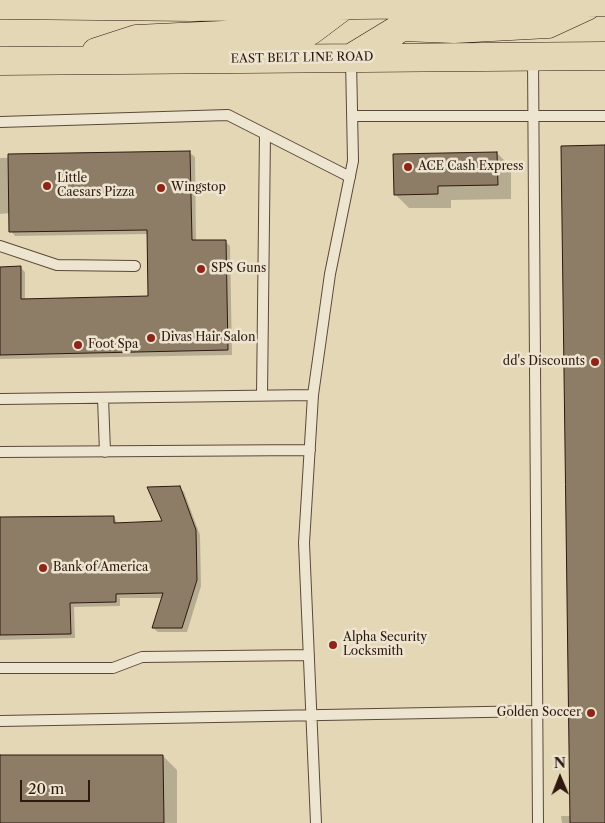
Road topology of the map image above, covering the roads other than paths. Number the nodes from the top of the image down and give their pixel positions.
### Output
1 (599, 1) edge
2 (346, 2) edge
3 (16, 3) edge
4 (164, 3) edge
5 (533, 56) junction
6 (605, 56) edge
7 (351, 58) junction
8 (70, 60) junction
9 (0, 61) edge
10 (533, 115) junction
11 (352, 116) junction
12 (605, 116) edge
13 (0, 122) edge
14 (264, 134) junction
15 (350, 176) junction
16 (0, 246) edge
17 (135, 266) dead end
18 (313, 395) junction
19 (262, 396) junction
20 (103, 398) junction
21 (0, 399) edge
22 (310, 450) junction
23 (0, 452) edge
24 (105, 452) junction
25 (309, 655) junction
26 (0, 668) edge
27 (538, 712) junction
28 (312, 715) junction
29 (0, 721) edge
30 (316, 823) edge
31 (538, 823) edge

1 - 2 main road
1 - 7 main road
2 - 4 main road
2 - 8 main road
3 - 4 main road
5 - 6 main road, EAST BELT LINE ROAD
5 - 7 main road, EAST BELT LINE ROAD
5 - 10 lane
7 - 8 main road, EAST BELT LINE ROAD
7 - 11 lane
8 - 9 main road, EAST BELT LINE ROAD
10 - 11 lane
10 - 12 lane
10 - 27 lane
11 - 15 lane
13 - 14 lane
14 - 15 lane
14 - 19 lane
15 - 18 lane
16 - 17 lane
18 - 19 lane
18 - 22 lane
19 - 20 lane
20 - 21 lane
20 - 24 lane
22 - 24 lane
22 - 25 lane
23 - 24 lane
25 - 26 lane
25 - 28 lane
27 - 28 lane
27 - 31 lane
28 - 29 lane
28 - 30 lane

